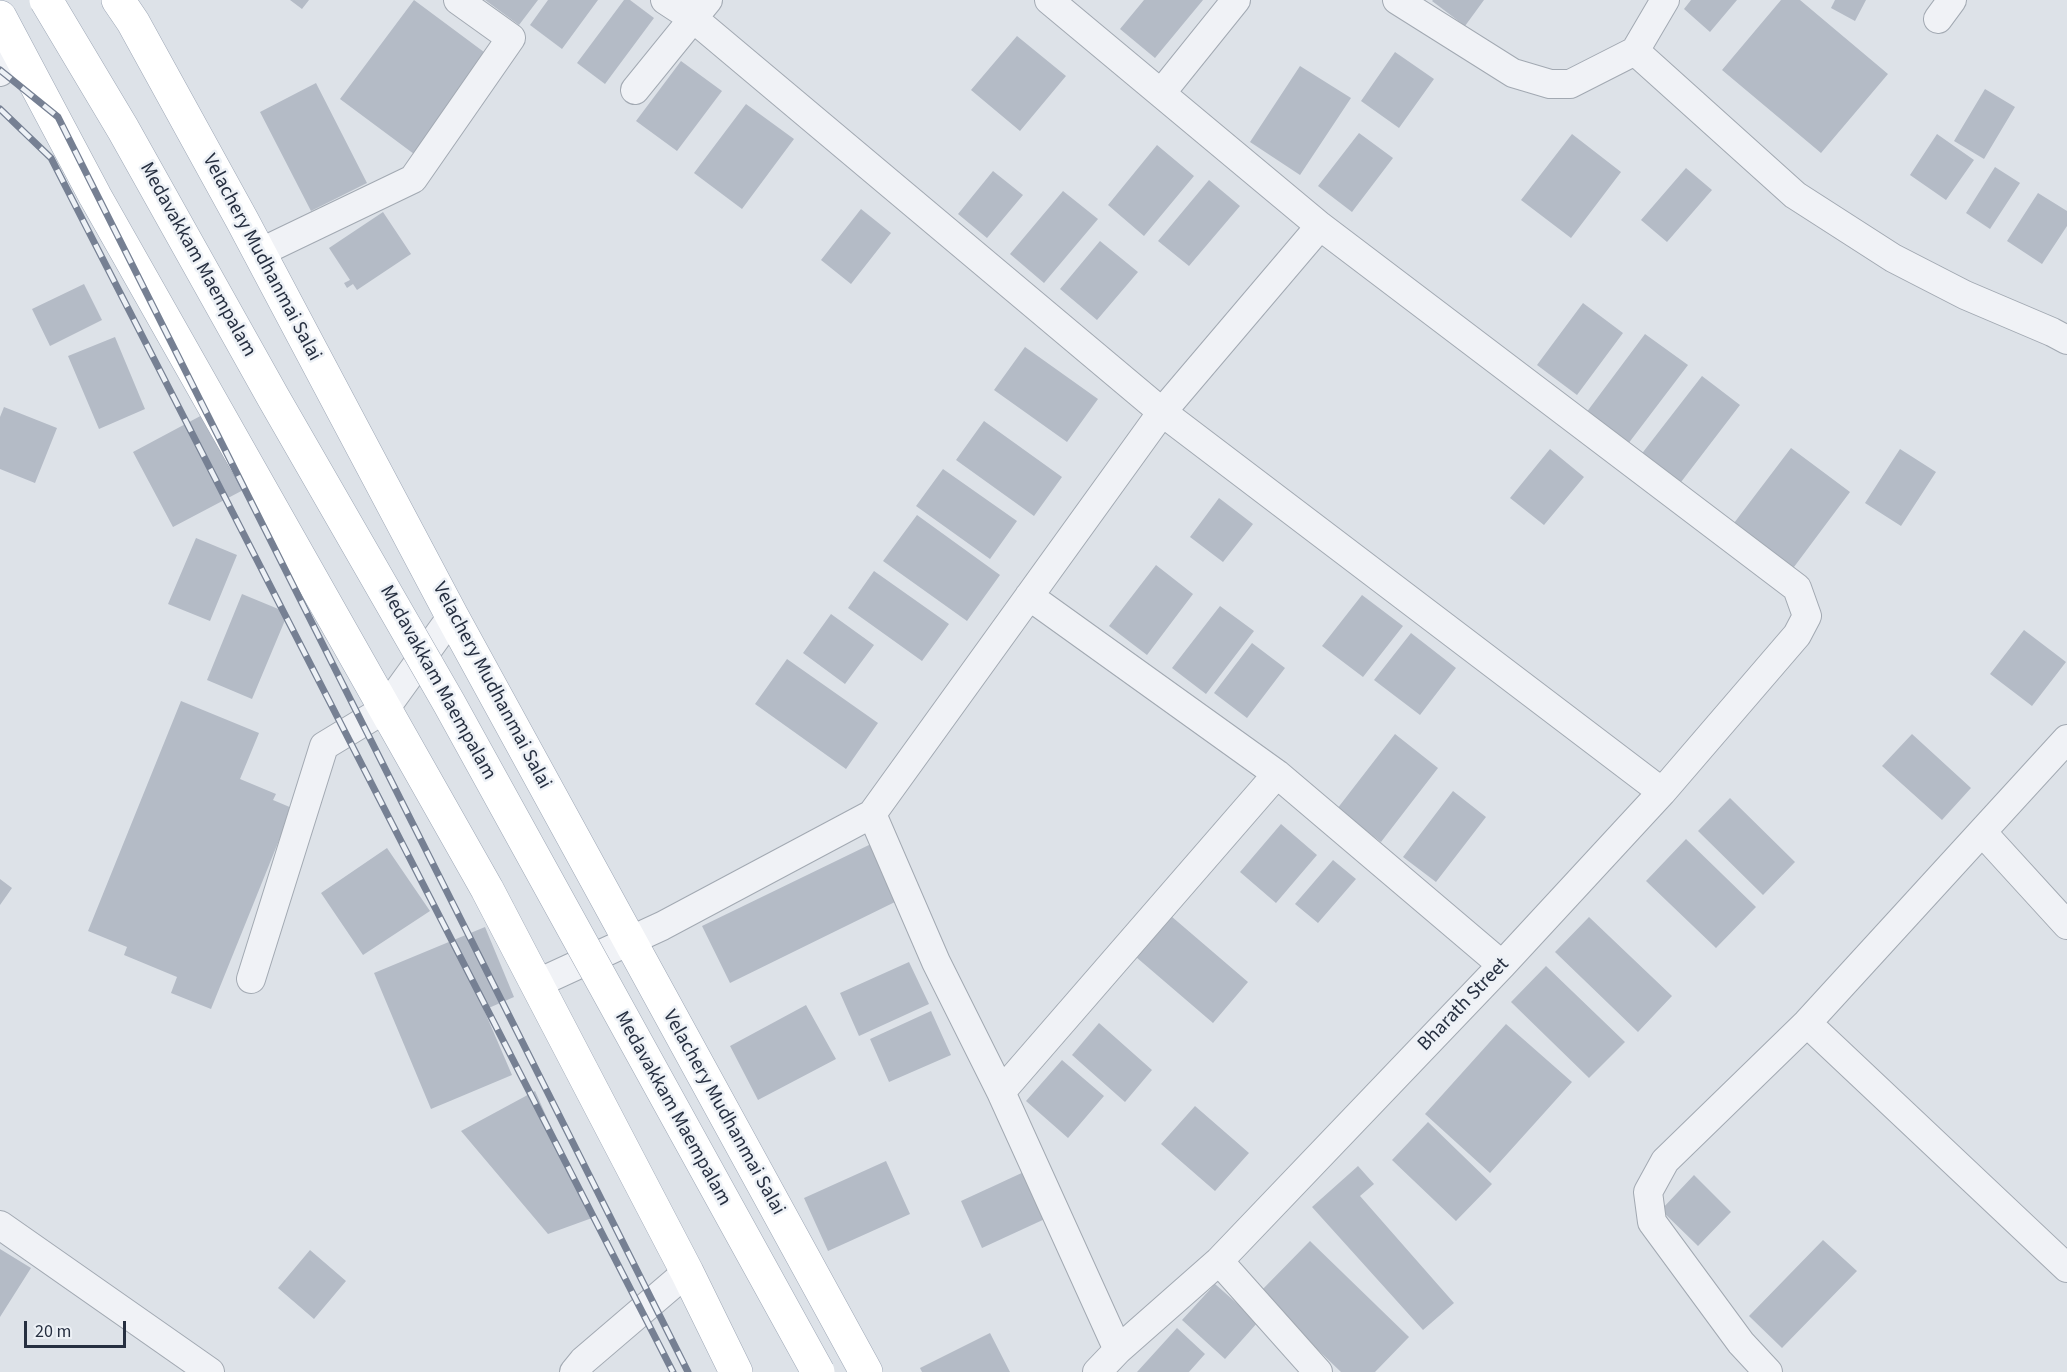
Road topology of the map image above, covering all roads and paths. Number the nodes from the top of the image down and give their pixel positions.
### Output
1 (46, 0) edge
2 (118, 0) edge
3 (458, 0) edge
4 (665, 0) edge
5 (1049, 0) edge
6 (1236, 0) edge
7 (1397, 0) edge
8 (1665, 0) edge
9 (701, 10) edge
10 (0, 17) edge
11 (1635, 51) junction
12 (9, 61) edge
13 (635, 90) dead end
14 (1162, 92) junction
15 (1320, 226) junction
16 (259, 253) junction
17 (2067, 340) edge
18 (1162, 411) junction
19 (1029, 596) junction
20 (452, 616) junction
21 (385, 709) junction
22 (2067, 739) edge
23 (1276, 774) junction
24 (1662, 792) junction
25 (872, 814) junction
26 (1983, 833) junction
27 (2067, 926) edge
28 (629, 941) junction
29 (1502, 965) junction
30 (251, 979) dead end
31 (536, 984) junction
32 (1807, 1023) junction
33 (1001, 1092) junction
34 (0, 1225) edge
35 (1219, 1261) junction
36 (2067, 1268) edge
37 (687, 1272) junction
38 (1118, 1350) junction
39 (1760, 1370) edge
40 (210, 1372) edge
41 (574, 1372) edge
42 (736, 1372) edge
43 (818, 1372) edge
44 (866, 1372) edge
45 (1097, 1372) edge
46 (1318, 1372) edge

1 - 43 main road, Medavakkam Maempalam, bridge
2 - 16 main road, Velachery Mudhanmai Salai
3 - 16 street
4 - 9 street
5 - 14 street
6 - 14 street
7 - 11 street
8 - 11 street
9 - 13 street
9 - 18 street
10 - 12 main road
11 - 17 street
12 - 21 main road
14 - 15 street
15 - 18 street
15 - 24 street, Bharath Street
16 - 20 main road, Velachery Mudhanmai Salai
18 - 19 street
18 - 24 street
19 - 23 street
19 - 25 street
20 - 21 street
20 - 28 main road, Velachery Mudhanmai Salai
21 - 30 street
21 - 31 main road
22 - 26 street
23 - 29 street
23 - 33 street
24 - 29 street, Bharath Street
25 - 28 street
25 - 33 street
26 - 27 street
26 - 32 street
28 - 31 street
28 - 44 main road, Velachery Mudhanmai Salai
29 - 35 street, Bharath Street
31 - 37 main road
32 - 36 street
32 - 39 street
33 - 38 street
34 - 40 street
35 - 38 street, Bharath Street
35 - 46 street
37 - 41 street
37 - 42 main road
38 - 45 street, Bharath Street

